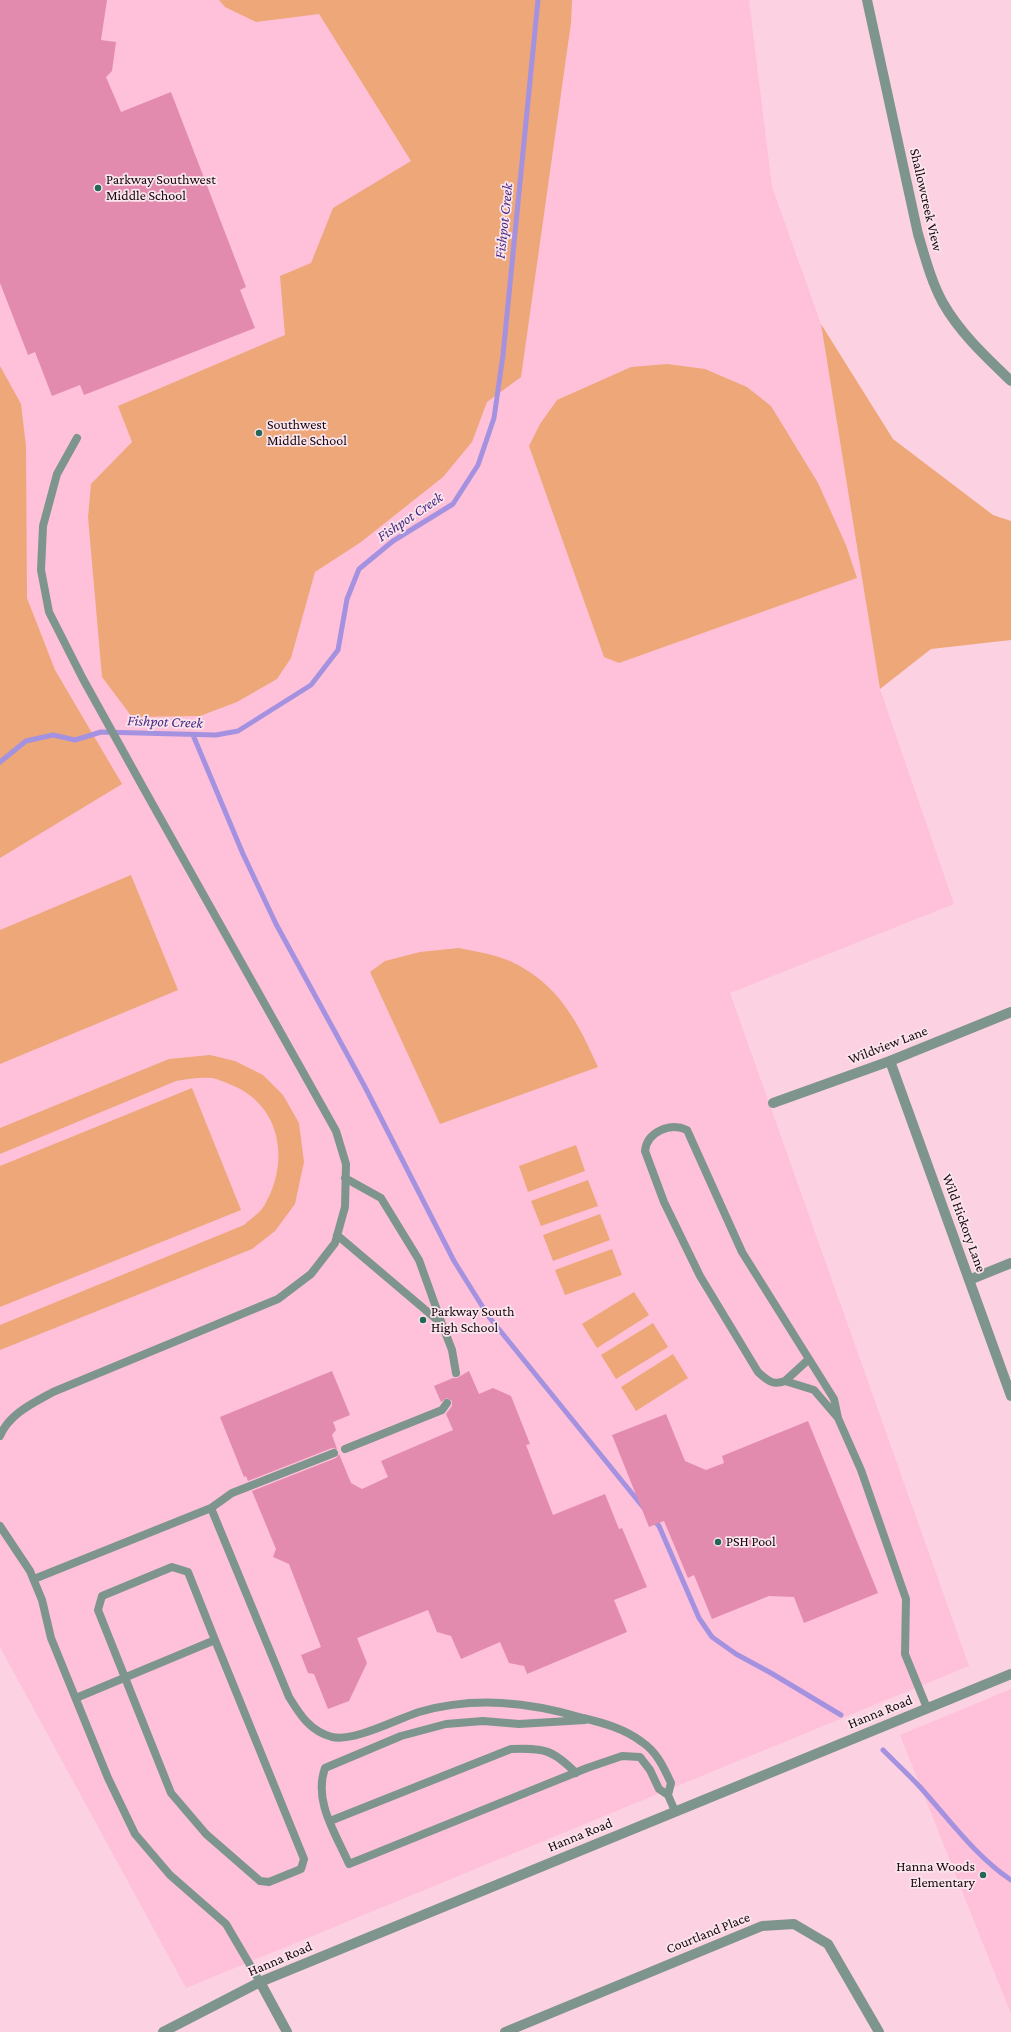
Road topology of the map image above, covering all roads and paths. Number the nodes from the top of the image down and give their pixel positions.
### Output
1 (868, 0) edge
2 (1011, 381) edge
3 (76, 438) dead end
4 (1011, 1012) edge
5 (890, 1061) junction
6 (773, 1103) dead end
7 (345, 1178) junction
8 (337, 1236) junction
9 (1011, 1263) edge
10 (970, 1280) junction
11 (442, 1324) junction
12 (809, 1358) junction
13 (456, 1372) dead end
14 (785, 1381) junction
15 (1011, 1396) edge
16 (447, 1403) dead end
17 (838, 1418) junction
18 (0, 1436) edge
19 (345, 1449) dead end
20 (334, 1453) dead end
21 (211, 1508) junction
22 (0, 1526) edge
23 (34, 1579) junction
24 (215, 1640) junction
25 (1011, 1674) edge
26 (124, 1678) junction
27 (76, 1698) junction
28 (927, 1708) junction
29 (590, 1720) junction
30 (576, 1772) junction
31 (668, 1795) junction
32 (676, 1811) junction
33 (330, 1820) junction
34 (260, 1982) junction
35 (163, 2032) edge
36 (287, 2032) edge
37 (505, 2032) edge
38 (879, 2032) edge

1 - 2 street, Shallowcreek View
3 - 7 lane
4 - 5 street, Wildview Lane
5 - 6 street, Wildview Lane
5 - 10 street, Wild Hickory Lane
7 - 8 lane
7 - 11 lane
8 - 11 lane
8 - 18 lane
9 - 10 street
10 - 15 street, Wild Hickory Lane
11 - 13 lane
12 - 14 lane
12 - 14 lane
12 - 17 lane
14 - 17 lane
16 - 19 lane
17 - 28 lane
20 - 21 lane
21 - 23 lane
21 - 29 lane
22 - 23 lane
23 - 27 lane
24 - 26 lane
24 - 26 lane
24 - 26 lane
25 - 28 street, Hanna Road
26 - 27 lane
27 - 34 lane
28 - 32 street, Hanna Road
29 - 31 lane
29 - 33 lane
30 - 31 lane
30 - 33 lane
30 - 33 lane
31 - 32 lane
32 - 34 street, Hanna Road
34 - 35 street, Hanna Road
34 - 36 street
37 - 38 street, Courtland Place

